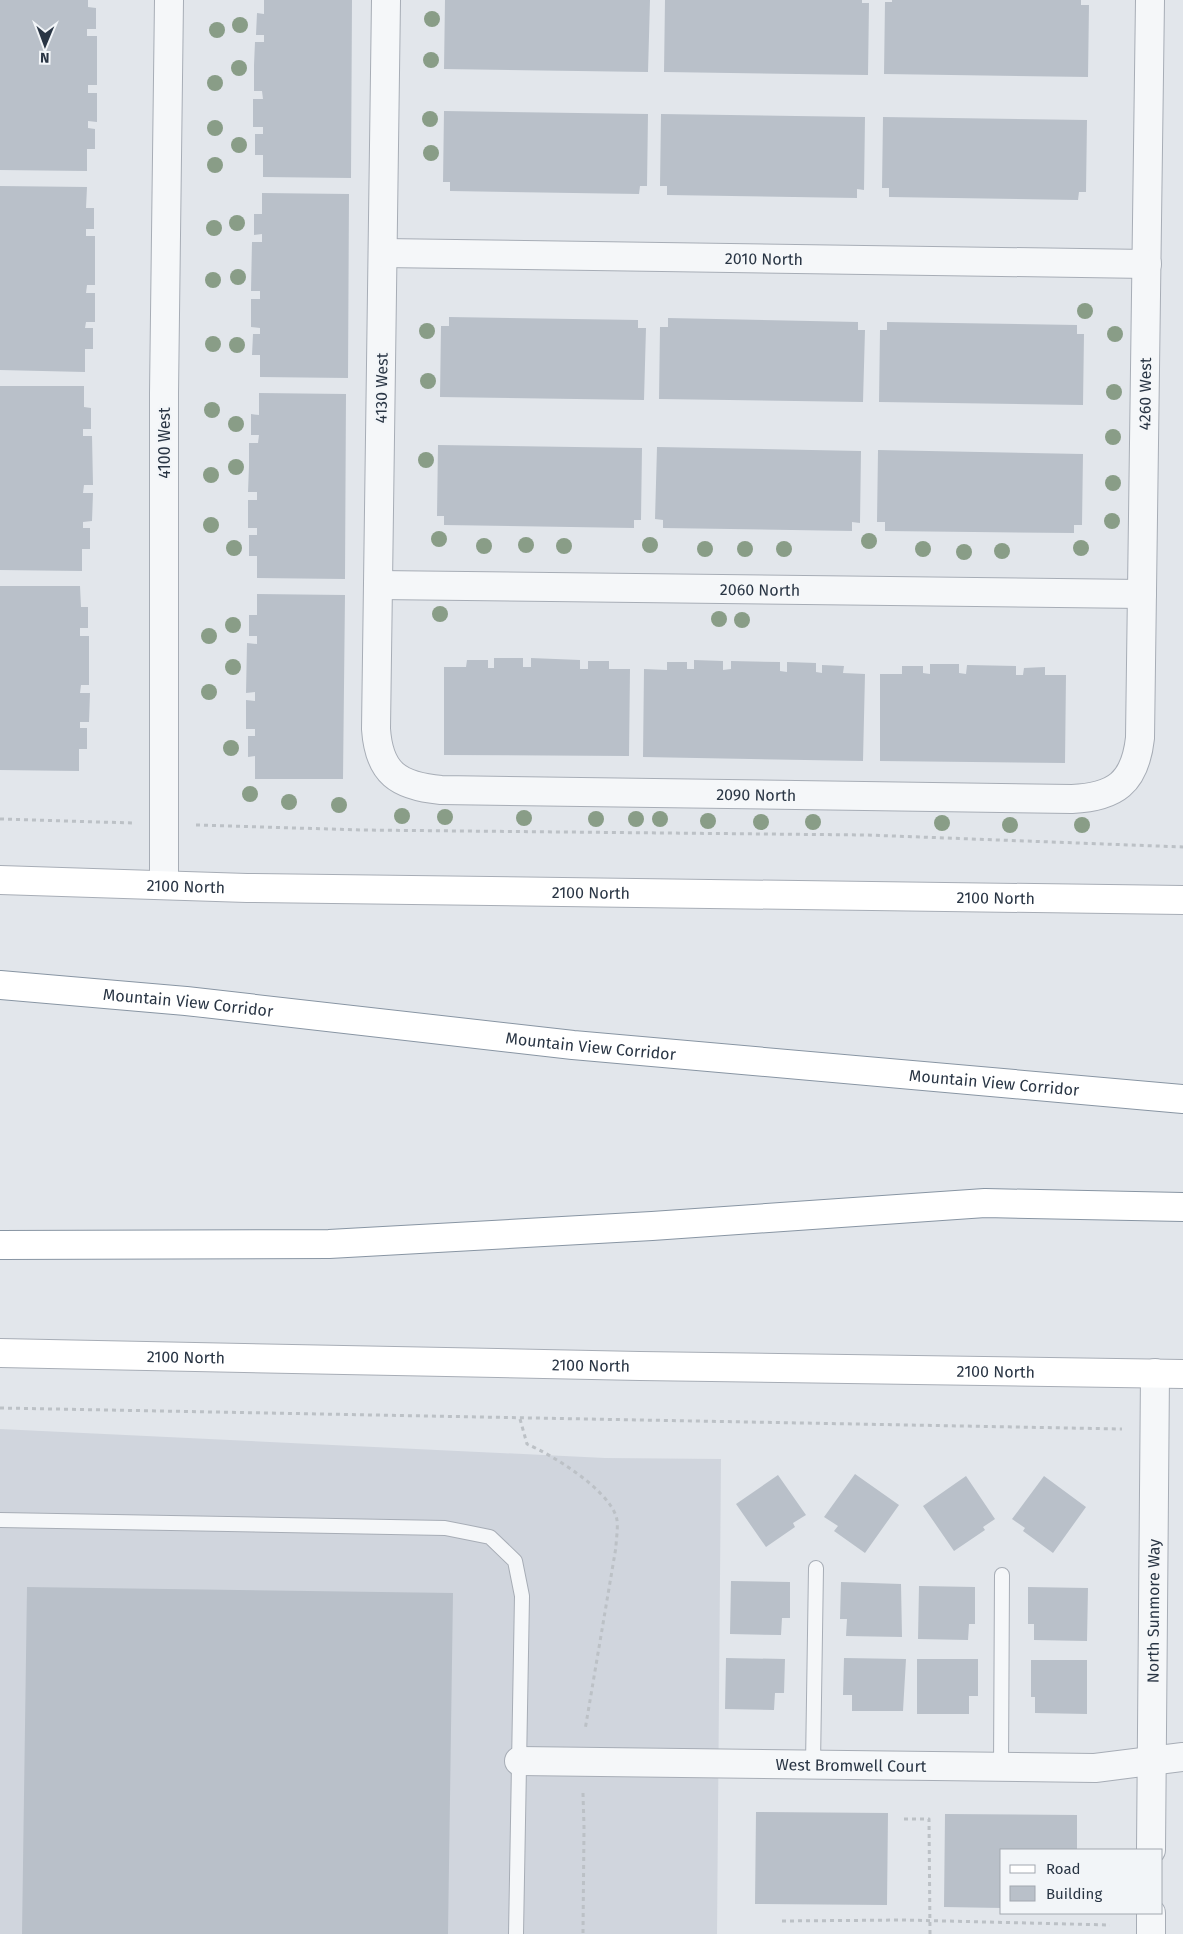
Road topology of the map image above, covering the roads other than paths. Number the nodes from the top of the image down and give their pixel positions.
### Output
1 (169, 0) edge
2 (386, 0) edge
3 (1150, 0) edge
4 (382, 253) junction
5 (1147, 264) junction
6 (378, 585) junction
7 (1142, 594) junction
8 (390, 773) joint
9 (1122, 783) joint
10 (0, 880) edge
11 (164, 885) junction
12 (1183, 900) edge
13 (0, 985) edge
14 (1183, 1099) edge
15 (1183, 1208) edge
16 (0, 1245) edge
17 (0, 1353) edge
18 (1155, 1373) junction
19 (1183, 1374) edge
20 (0, 1520) edge
21 (816, 1568) dead end
22 (1002, 1575) dead end
23 (1183, 1757) edge
24 (519, 1761) junction
25 (1152, 1761) junction
26 (813, 1764) junction
27 (1001, 1767) junction
28 (1152, 1849) edge
29 (1151, 1914) edge
30 (516, 1934) edge
31 (1151, 1934) edge

1 - 11 street, 4100 West
2 - 4 street, 4130 West
3 - 5 street, 4260 West
4 - 5 street, 2010 North
4 - 6 street, 4130 West
5 - 7 street, 4260 West
6 - 7 street, 2060 North
6 - 8 street, 4130 West
7 - 9 street, 4260 West
8 - 9 street, 2090 North
10 - 11 main road, 2100 North
11 - 12 main road, 2100 North
13 - 14 main road, Mountain View Corridor
15 - 16 main road
17 - 18 main road, 2100 North
18 - 19 main road, 2100 North
18 - 25 street, North Sunmore Way
20 - 24 lane
21 - 26 lane
22 - 27 lane
23 - 25 street, West Bromwell Court
24 - 26 street, West Bromwell Court
24 - 30 lane
25 - 27 street, West Bromwell Court
25 - 28 street, North Sunmore Way
26 - 27 street, West Bromwell Court
29 - 31 street

